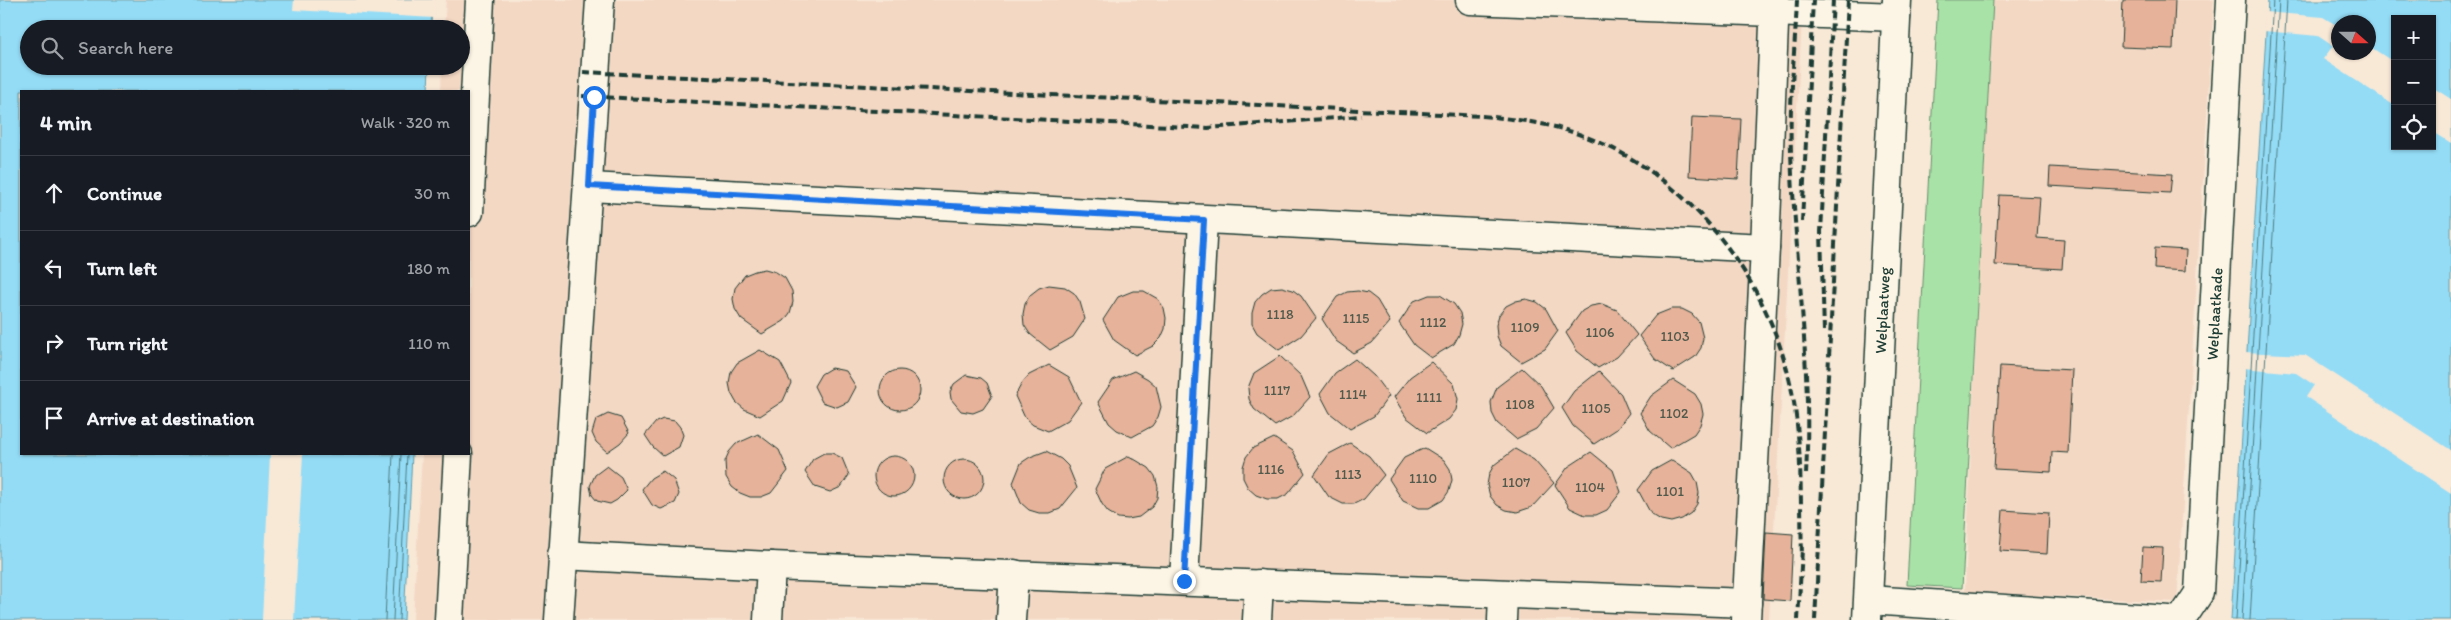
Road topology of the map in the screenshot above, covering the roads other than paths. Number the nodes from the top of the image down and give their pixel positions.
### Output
1 (480, 0) edge
2 (600, 0) edge
3 (1470, 0) edge
4 (1774, 7) edge
5 (1897, 8) edge
6 (2234, 11) edge
7 (589, 186) junction
8 (470, 193) edge
9 (1204, 220) junction
10 (1765, 248) junction
11 (458, 455) edge
12 (562, 555) junction
13 (771, 566) junction
14 (1014, 574) junction
15 (1184, 581) junction
16 (1259, 584) junction
17 (1502, 607) edge
18 (1868, 610) edge
19 (1746, 612) edge
20 (449, 620) edge
21 (559, 620) edge
22 (768, 620) edge
23 (1011, 620) edge
24 (1257, 620) edge
25 (2169, 620) edge
26 (2181, 620) edge

1 - 8 lane
2 - 7 lane
3 - 4 lane
4 - 5 lane
4 - 10 lane
5 - 18 lane, Welplaatweg
6 - 26 lane, Welplaatkade
7 - 9 lane
7 - 12 lane
9 - 10 lane
9 - 15 lane
10 - 19 lane
11 - 20 lane
12 - 13 lane
12 - 21 lane
13 - 14 lane
13 - 22 lane
14 - 15 lane
14 - 23 lane
15 - 16 lane
16 - 17 lane
16 - 24 lane
17 - 19 lane
18 - 25 lane

